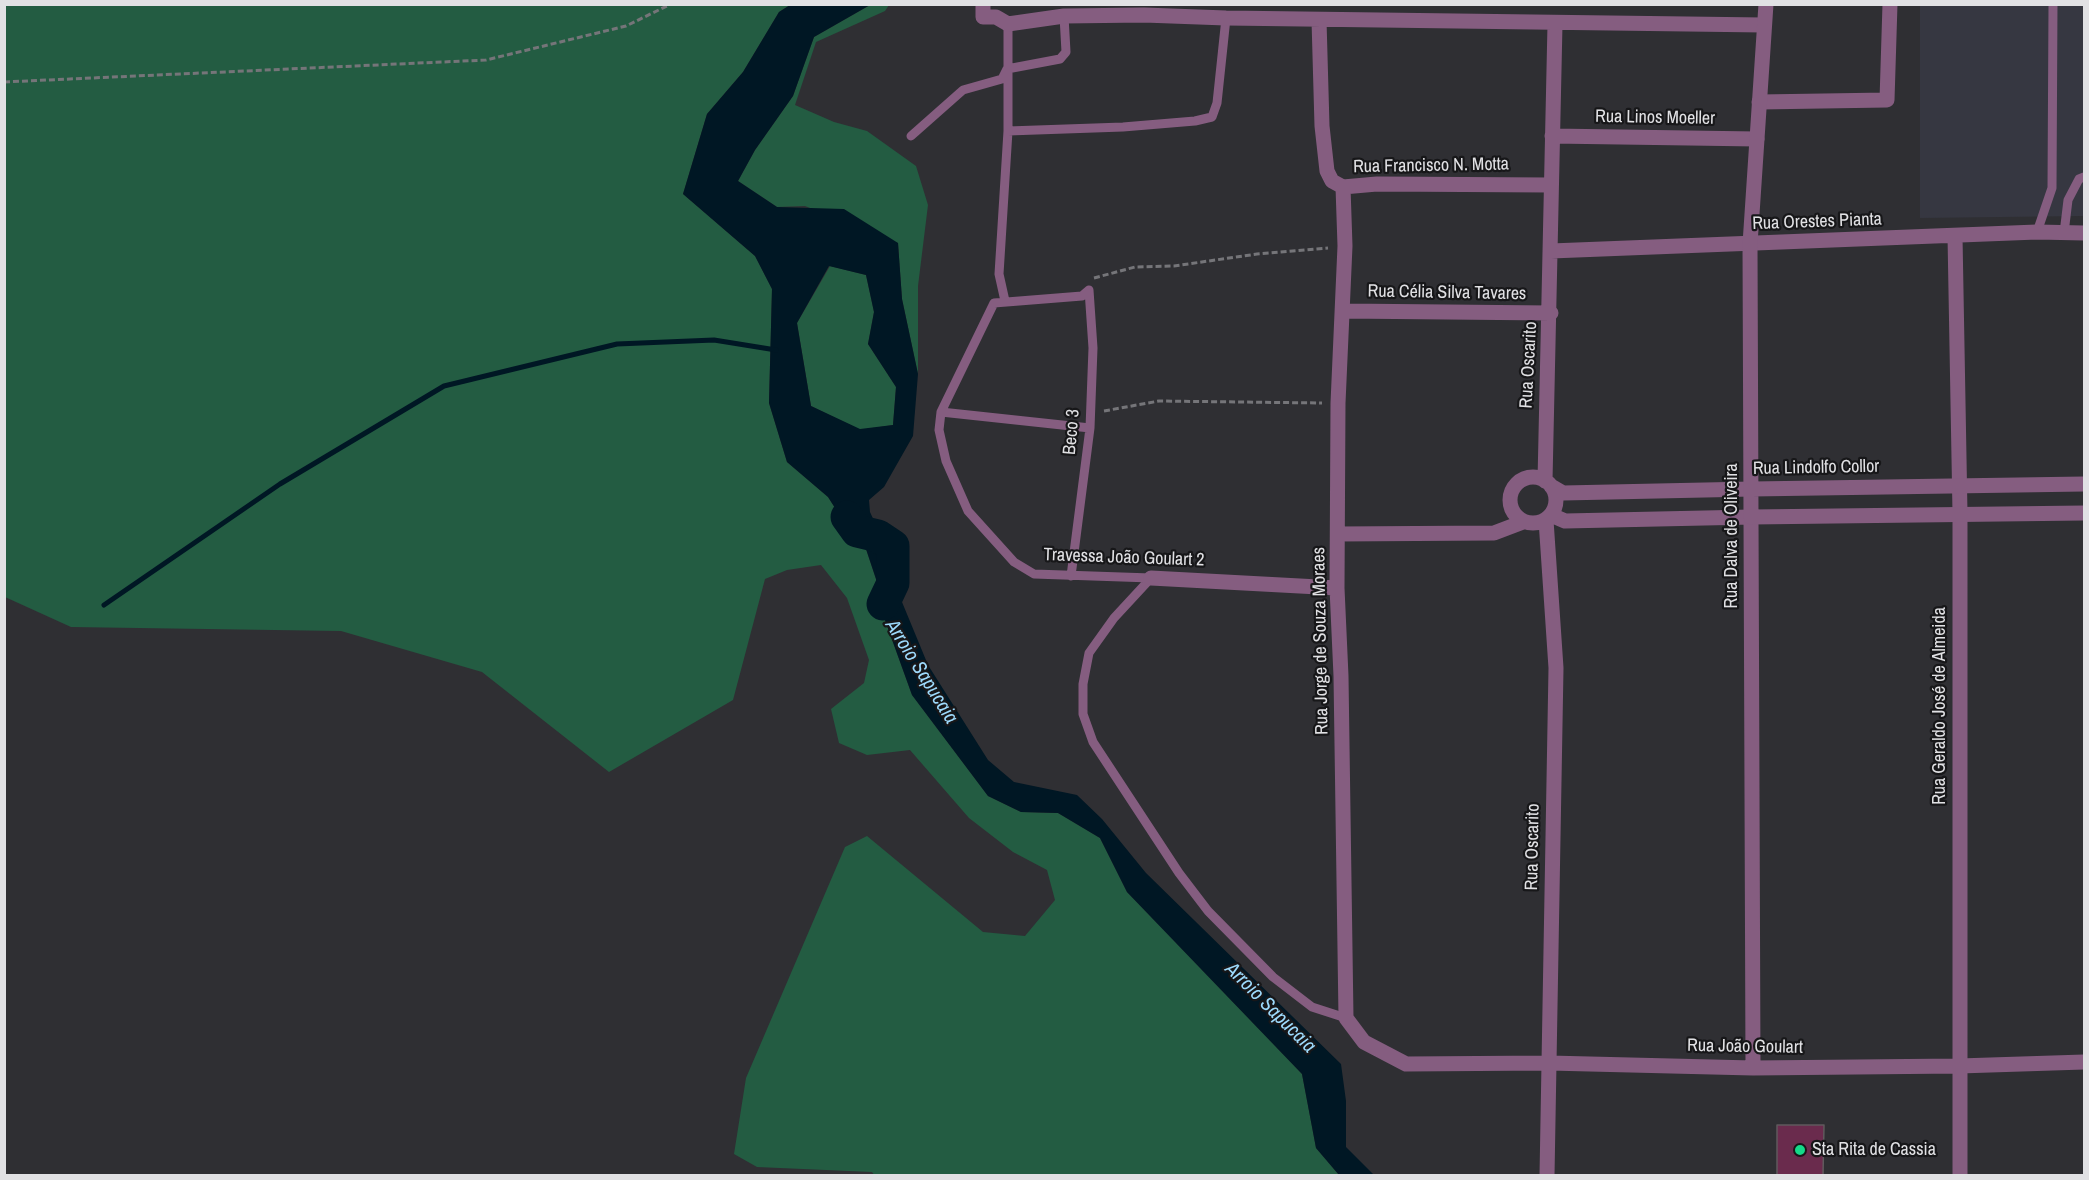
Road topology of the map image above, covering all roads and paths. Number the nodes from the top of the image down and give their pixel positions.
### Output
1 (671, 4) edge
2 (983, 4) edge
3 (1766, 4) edge
4 (1890, 4) edge
5 (2053, 4) edge
6 (1064, 16) junction
7 (1226, 18) junction
8 (1319, 20) junction
9 (1008, 24) junction
10 (1555, 24) junction
11 (1764, 25) junction
12 (1006, 69) junction
13 (4, 82) edge
14 (1759, 102) junction
15 (1008, 131) junction
16 (911, 136) dead end
17 (1552, 136) junction
18 (1757, 139) junction
19 (2085, 177) edge
20 (1550, 185) junction
21 (1343, 187) junction
22 (2037, 232) junction
23 (2064, 233) junction
24 (2085, 233) edge
25 (1955, 236) junction
26 (1750, 244) junction
27 (1345, 246) junction
28 (1551, 251) junction
29 (1089, 290) junction
30 (1005, 301) junction
31 (1343, 311) junction
32 (1551, 313) junction
33 (1338, 403) junction
34 (941, 412) junction
35 (1091, 413) junction
36 (1090, 428) junction
37 (1548, 483) junction
38 (2085, 484) edge
39 (1958, 485) junction
40 (1752, 489) junction
41 (1960, 513) junction
42 (2085, 513) edge
43 (1751, 517) junction
44 (1549, 518) junction
45 (1523, 522) junction
46 (1338, 534) junction
47 (1071, 576) junction
48 (1151, 578) junction
49 (1337, 588) junction
50 (1346, 1018) junction
51 (2085, 1062) edge
52 (1549, 1063) junction
53 (1959, 1066) junction
54 (1753, 1068) junction
55 (1547, 1176) edge
56 (1960, 1176) edge

1 - 13 path
2 - 9 street
3 - 11 street, Rua Dalva de Oliveira
4 - 14 street
5 - 22 lane
6 - 7 street
6 - 9 street
6 - 12 lane
7 - 8 street
7 - 15 lane
8 - 10 street
8 - 21 street, Rua Francisco N. Motta
9 - 12 lane
10 - 11 street
10 - 17 street, Rua Oscarito
11 - 14 street, Rua Dalva de Oliveira
12 - 15 lane
12 - 16 lane
14 - 18 street, Rua Dalva de Oliveira
15 - 30 lane
17 - 18 street, Rua Linos Moeller
17 - 20 street, Rua Oscarito
18 - 26 street, Rua Dalva de Oliveira
19 - 23 lane
20 - 21 street, Rua Francisco N. Motta
20 - 28 street, Rua Oscarito
21 - 27 street, Rua Jorge de Souza Moraes
22 - 23 street, Rua Orestes Pianta
22 - 25 street, Rua Orestes Pianta
23 - 24 street, Rua Orestes Pianta
25 - 26 street, Rua Orestes Pianta
25 - 39 street, Rua Geraldo José de Almeida
26 - 28 street, Rua Orestes Pianta
26 - 40 street, Rua Dalva de Oliveira
27 - 29 path
27 - 31 street, Rua Jorge de Souza Moraes
28 - 32 street, Rua Oscarito
29 - 30 lane
29 - 35 lane, Beco 3
30 - 34 lane
31 - 32 street, Rua Célia Silva Tavares
31 - 33 street, Rua Jorge de Souza Moraes
32 - 37 street, Rua Oscarito
33 - 35 path
33 - 46 street, Rua Jorge de Souza Moraes
34 - 36 lane
34 - 47 lane, Travessa João Goulart 2
35 - 36 lane, Beco 3
36 - 47 lane, Beco 3
37 - 40 street, Rua Lindolfo Collor
37 - 44 street
37 - 45 street
38 - 39 street, Rua Lindolfo Collor
39 - 40 street, Rua Lindolfo Collor
39 - 41 street, Rua Geraldo José de Almeida
40 - 43 street, Rua Dalva de Oliveira
41 - 42 street
41 - 43 street
41 - 53 street, Rua Geraldo José de Almeida
43 - 44 street
43 - 54 street, Rua Dalva de Oliveira
44 - 45 street
44 - 52 street, Rua Oscarito
45 - 46 street
46 - 49 street, Rua Jorge de Souza Moraes
47 - 48 lane, Travessa João Goulart 2
48 - 49 street, Travessa João Goulart 2
48 - 50 lane
49 - 50 street, Rua Jorge de Souza Moraes
50 - 52 street, Rua João Goulart
51 - 53 street, Rua João Goulart
52 - 54 street, Rua João Goulart
52 - 55 street, Rua Oscarito
53 - 54 street, Rua João Goulart
53 - 56 street, Rua Geraldo José de Almeida

